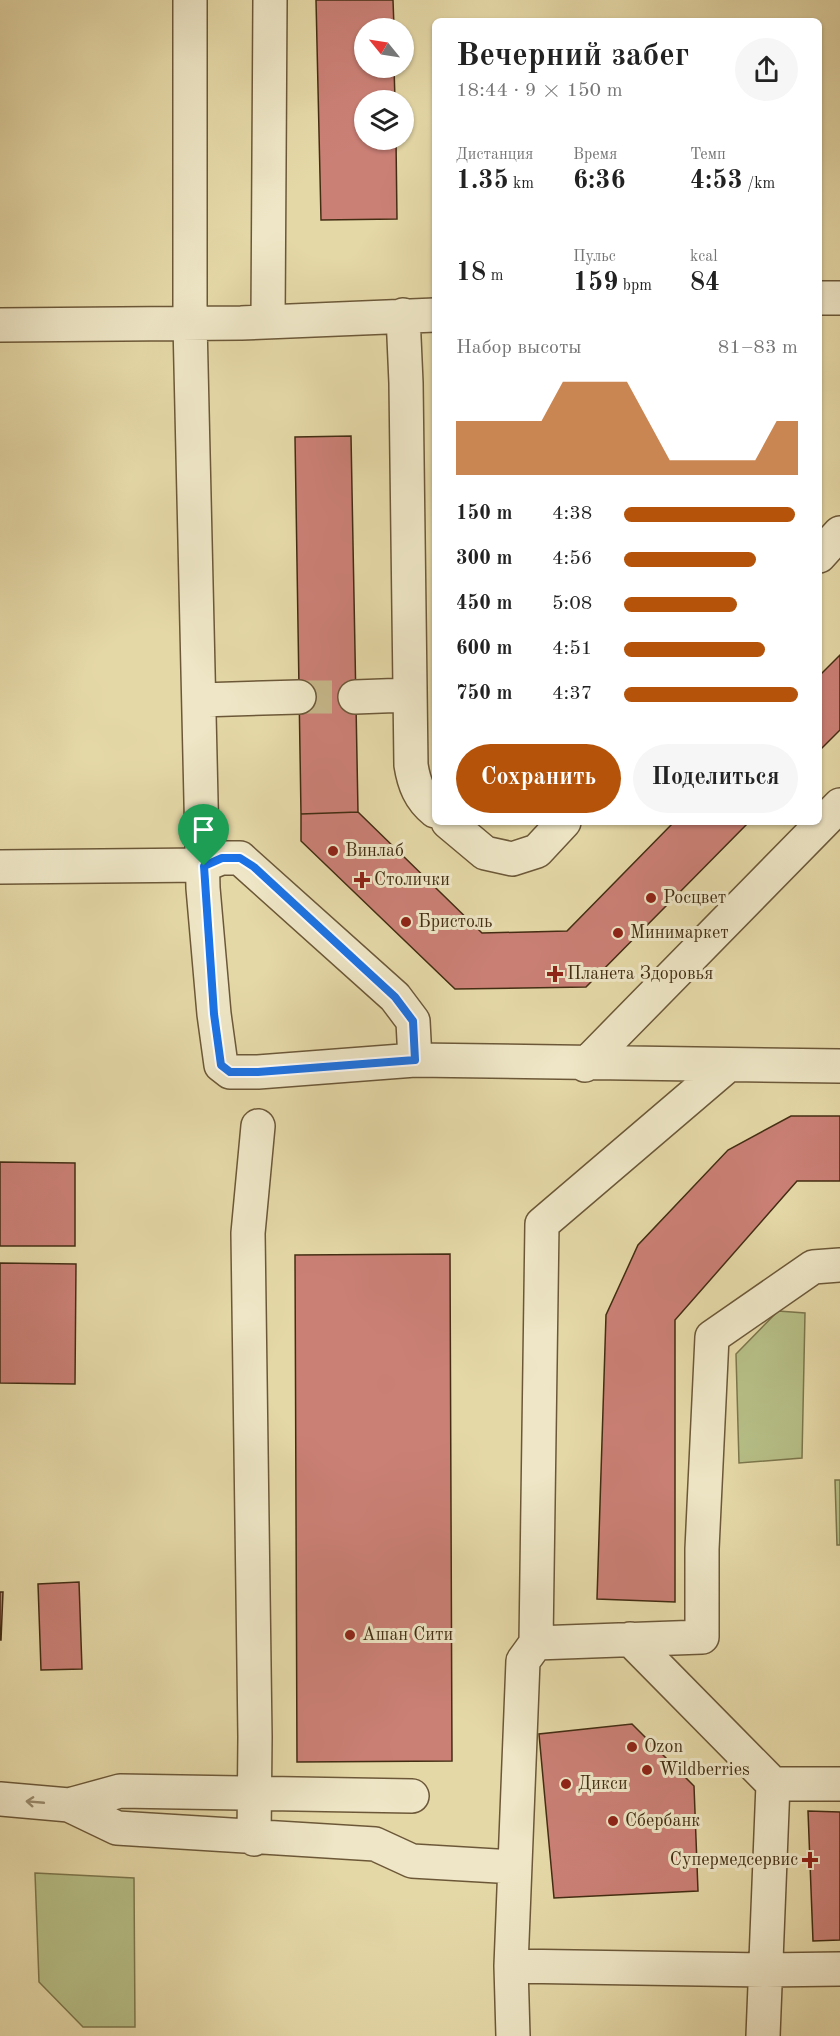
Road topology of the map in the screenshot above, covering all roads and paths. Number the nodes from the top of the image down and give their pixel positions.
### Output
1 (190, 0) edge
2 (270, 0) edge
3 (822, 298) edge
4 (840, 298) edge
5 (403, 315) junction
6 (432, 315) edge
7 (268, 321) junction
8 (190, 323) junction
9 (0, 325) edge
10 (840, 533) edge
11 (822, 553) edge
12 (408, 695) junction
13 (355, 697) tunnel mouth
14 (299, 698) tunnel mouth
15 (201, 700) junction
16 (432, 809) edge
17 (452, 825) edge
18 (561, 825) edge
19 (810, 825) edge
20 (204, 866) junction
21 (0, 867) edge
22 (415, 1060) junction
23 (585, 1065) junction
24 (727, 1066) junction
25 (840, 1066) edge
26 (258, 1126) dead end
27 (840, 1265) edge
28 (630, 1639) junction
29 (536, 1642) junction
30 (773, 1784) junction
31 (840, 1784) edge
32 (255, 1792) junction
33 (412, 1796) dead end
34 (0, 1799) edge
35 (69, 1805) junction
36 (254, 1839) junction
37 (514, 1867) junction
38 (511, 1966) junction
39 (840, 1969) edge
40 (765, 1970) junction
41 (512, 2034) edge
42 (763, 2036) edge

1 - 8 street
2 - 7 street
3 - 4 street
5 - 6 street
5 - 7 street
5 - 12 street
7 - 8 street
8 - 9 street
8 - 15 street
10 - 11 street
12 - 13 street
12 - 16 street
14 - 15 street
15 - 20 street
17 - 18 street
19 - 23 street
20 - 21 street
20 - 22 street
20 - 22 street
22 - 23 street
23 - 24 street
24 - 25 street
24 - 29 street
26 - 32 street
27 - 28 street
28 - 29 street
28 - 30 street
29 - 37 street
30 - 31 street
30 - 40 street
32 - 33 street
32 - 35 street
32 - 36 street
35 -> 34 street
35 - 36 street
36 - 37 street
37 - 38 street
38 - 40 street
38 - 41 street
39 - 40 street
40 - 42 street

